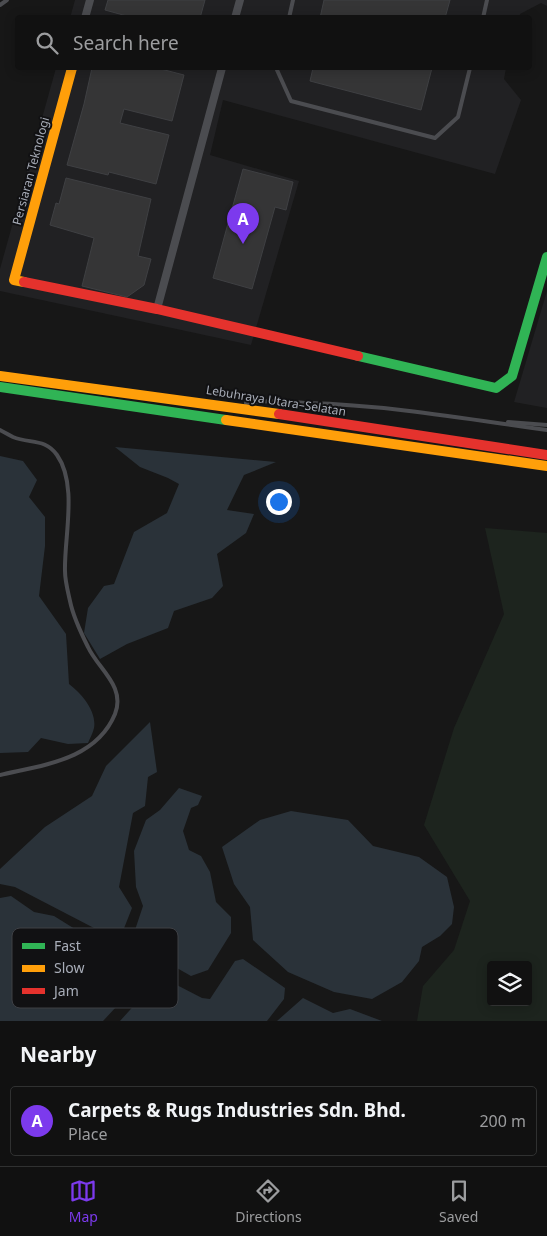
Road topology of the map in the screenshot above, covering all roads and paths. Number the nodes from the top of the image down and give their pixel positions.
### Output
1 (7, 0) edge
2 (90, 0) edge
3 (240, 0) edge
4 (293, 0) edge
5 (487, 0) edge
6 (0, 5) edge
7 (86, 15) edge
8 (236, 15) edge
9 (290, 15) edge
10 (484, 15) edge
11 (71, 70) edge
12 (221, 70) edge
13 (277, 70) edge
14 (470, 70) edge
15 (547, 257) edge
16 (157, 309) junction
17 (5, 377) edge
18 (4, 388) edge
19 (232, 406) junction
20 (479, 421) junction
21 (547, 425) edge
22 (0, 430) edge
23 (547, 430) edge
24 (547, 455) edge
25 (547, 466) edge
26 (0, 775) edge

1 - 6 lane
2 - 7 street
3 - 8 street
4 - 9 lane
5 - 10 lane
11 - 16 main road, Persiaran Teknologi
12 - 16 street
13 - 14 lane
15 - 16 main road
17 - 19 main road, Lebuhraya Utara–Selatan
18 - 25 main road, Lebuhraya Utara–Selatan
19 - 20 lane
19 - 24 main road, Lebuhraya Utara–Selatan
20 - 21 lane
20 - 23 lane
22 - 26 lane

